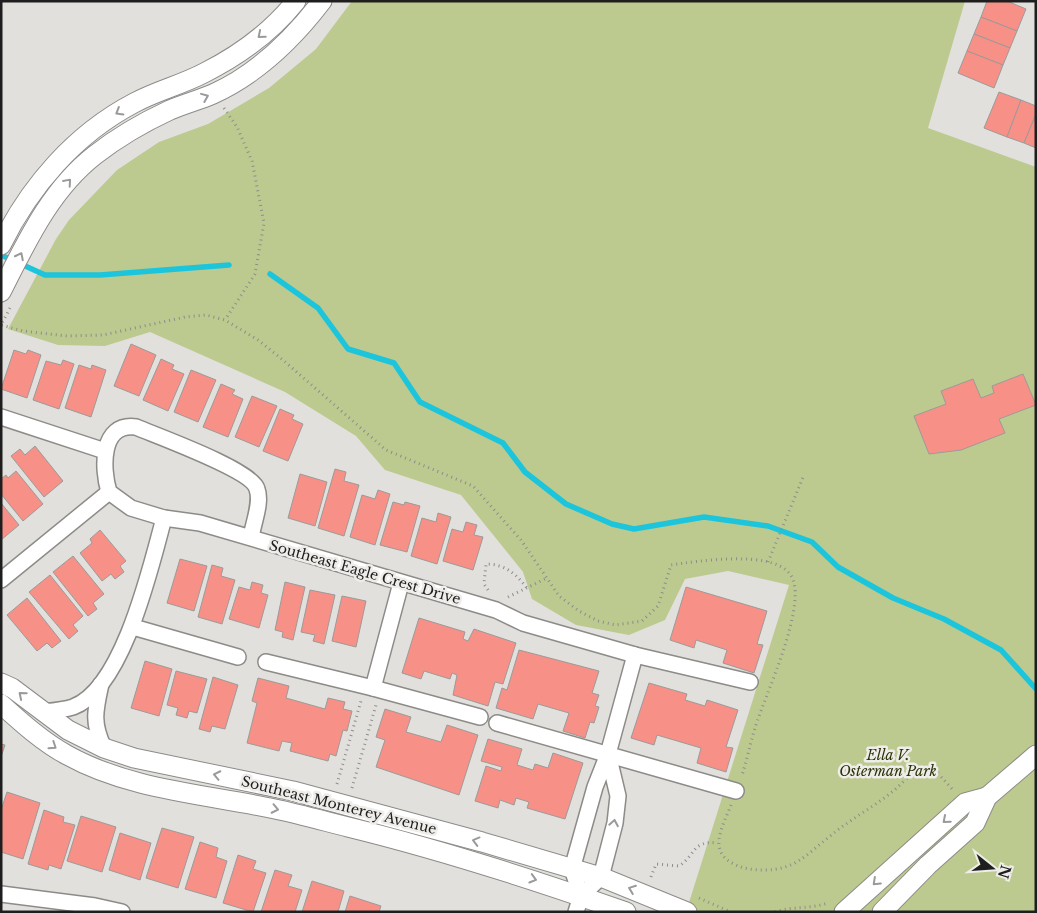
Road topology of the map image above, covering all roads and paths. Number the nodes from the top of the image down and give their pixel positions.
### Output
1 (296, 1) edge
2 (322, 1) edge
3 (214, 93) junction
4 (1, 245) edge
5 (7, 298) edge
6 (226, 320) junction
7 (1, 325) edge
8 (1, 417) edge
9 (105, 451) junction
10 (804, 475) dead end
11 (109, 492) junction
12 (164, 518) junction
13 (250, 538) junction
14 (768, 562) junction
15 (545, 579) junction
16 (1, 580) edge
17 (401, 583) junction
18 (527, 588) junction
19 (497, 604) junction
20 (133, 627) junction
21 (635, 654) junction
22 (238, 657) dead end
23 (266, 662) dead end
24 (750, 682) dead end
25 (1, 683) edge
26 (102, 683) junction
27 (373, 688) junction
28 (1, 704) edge
29 (42, 712) junction
30 (480, 718) dead end
31 (497, 723) dead end
32 (104, 748) junction
33 (608, 754) junction
34 (1032, 759) edge
35 (736, 791) junction
36 (987, 798) junction
37 (340, 803) junction
38 (965, 803) junction
39 (718, 843) junction
40 (572, 869) junction
41 (601, 877) junction
42 (1, 894) edge
43 (645, 894) junction
44 (578, 904) edge
45 (839, 906) edge
46 (122, 912) edge
47 (626, 912) edge
48 (687, 912) edge
49 (775, 912) edge
50 (882, 912) edge

1 -> 4 street
2 - 3 street
5 -> 3 street
3 - 6 path
5 - 7 path
6 - 7 path
6 - 15 path
8 - 9 street
9 - 11 street
9 - 13 street
10 - 14 path
11 - 12 street, Southeast Eagle Crest Drive
11 - 16 street
12 - 13 street, Southeast Eagle Crest Drive
12 - 20 street
13 - 17 street, Southeast Eagle Crest Drive
14 - 15 path
14 - 35 path
15 - 18 path
17 - 19 street, Southeast Eagle Crest Drive
17 - 27 street
18 - 19 path
18 - 19 path
19 - 21 street, Southeast Eagle Crest Drive
20 - 22 street
20 - 26 street
21 - 24 street, Southeast Eagle Crest Drive
21 - 33 street
23 - 27 street
29 -> 25 street, Southeast Monterey Avenue
26 - 29 street
26 - 32 street
27 - 30 street
27 - 37 path
27 - 37 path
28 -> 44 street, Southeast Monterey Avenue
29 - 32 street, Southeast Monterey Avenue
31 - 33 street
37 -> 32 street, Southeast Monterey Avenue
33 - 35 street
33 - 40 street
41 -> 33 street
34 - 36 street
35 - 39 path
36 - 38 street
36 - 50 street
40 -> 37 street, Southeast Monterey Avenue
38 - 39 path
38 -> 45 street
39 - 43 path
40 - 41 street, Southeast Monterey Avenue
40 - 44 street
43 -> 41 street, Southeast Monterey Avenue
41 - 44 street
42 - 46 street
43 - 48 street, Southeast Monterey Avenue
44 - 47 street, Southeast Monterey Avenue
45 - 49 path

